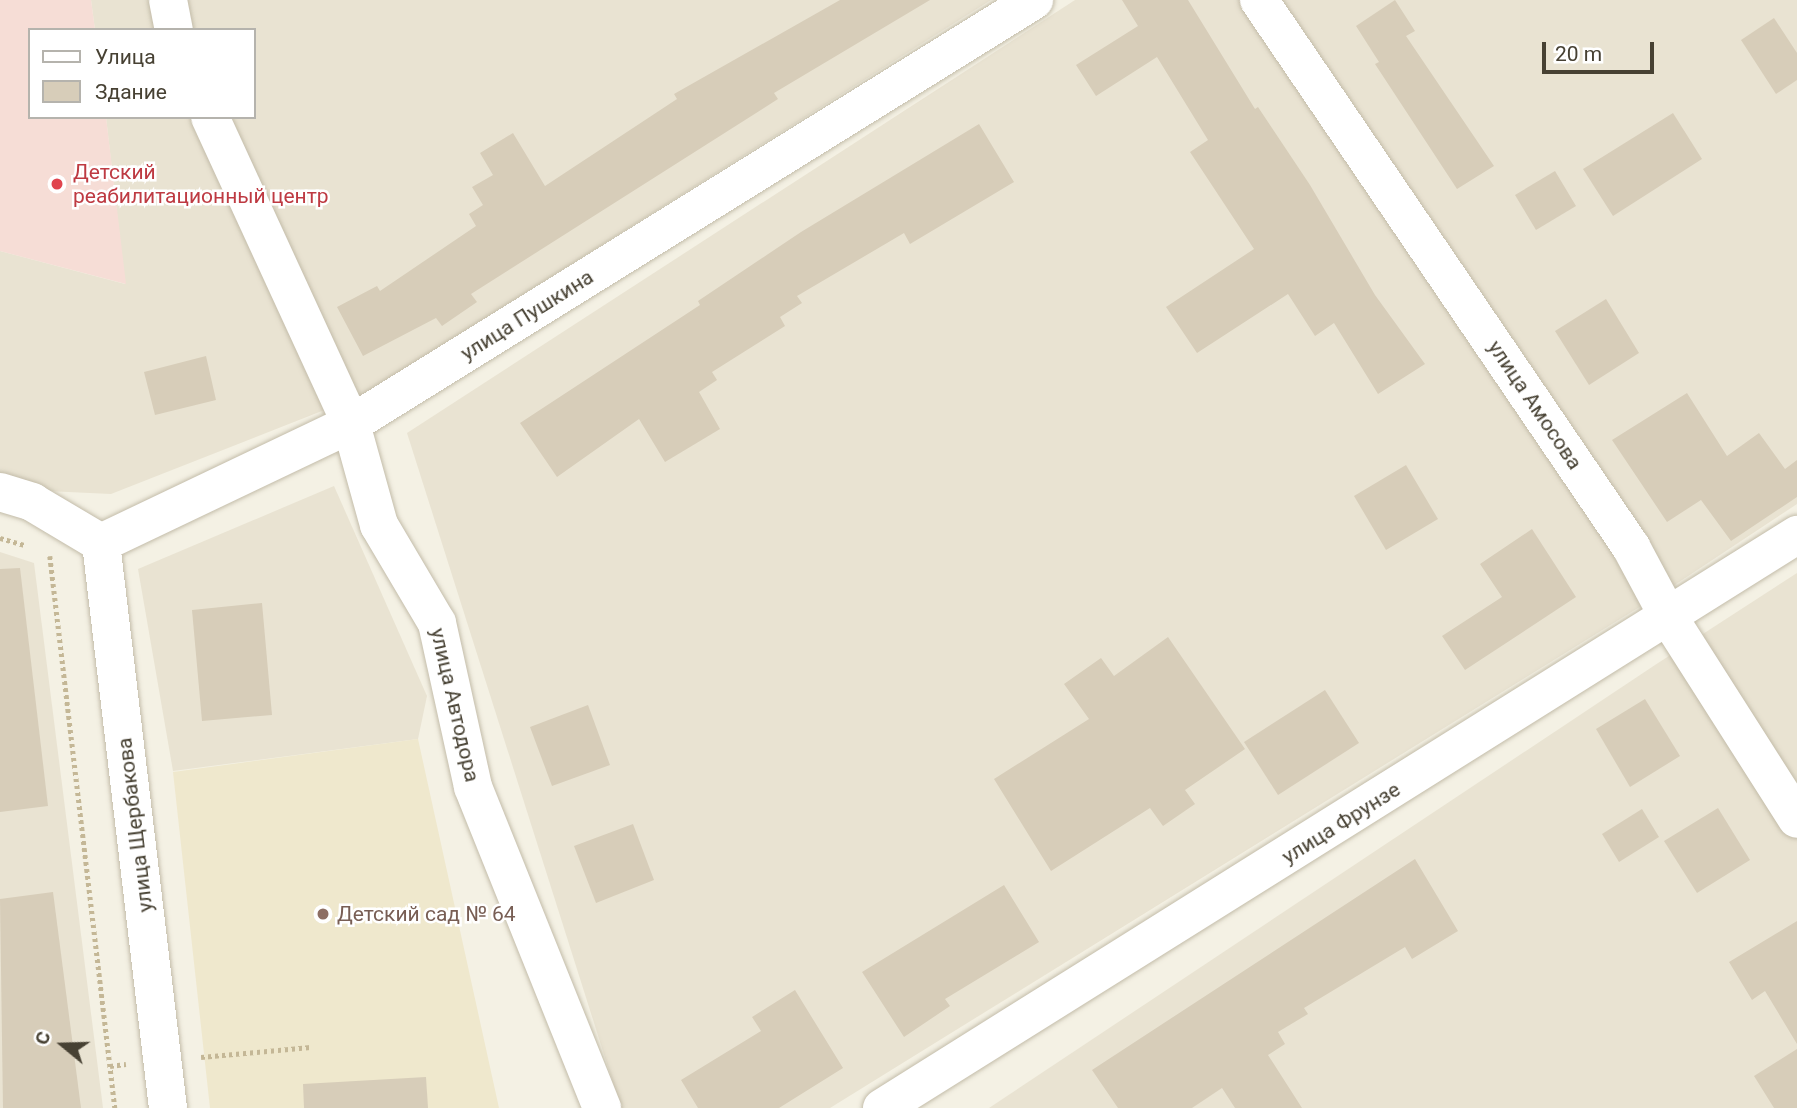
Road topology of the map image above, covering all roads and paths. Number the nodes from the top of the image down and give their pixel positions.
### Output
1 (168, 0) edge
2 (1034, 0) edge
3 (1259, 0) edge
4 (174, 28) edge
5 (210, 119) edge
6 (351, 424) junction
7 (0, 492) edge
8 (1797, 535) edge
9 (0, 538) edge
10 (101, 542) junction
11 (1669, 618) junction
12 (1797, 819) edge
13 (311, 1047) dead end
14 (162, 1060) junction
15 (110, 1066) junction
16 (115, 1108) edge
17 (168, 1108) edge
18 (602, 1108) edge
19 (882, 1108) edge

1 - 4 street
2 - 6 street, улица Пушкина
3 - 11 street, улица Амосова
5 - 6 street, улица Автодора
6 - 10 street, улица Пушкина
6 - 18 street, улица Автодора
7 - 10 street
8 - 11 street, улица Фрунзе
9 - 15 path
10 - 14 street, улица Щербакова
11 - 12 street, улица Амосова
11 - 19 street, улица Фрунзе
13 - 14 path
14 - 15 path
14 - 17 street, улица Щербакова
15 - 16 path

